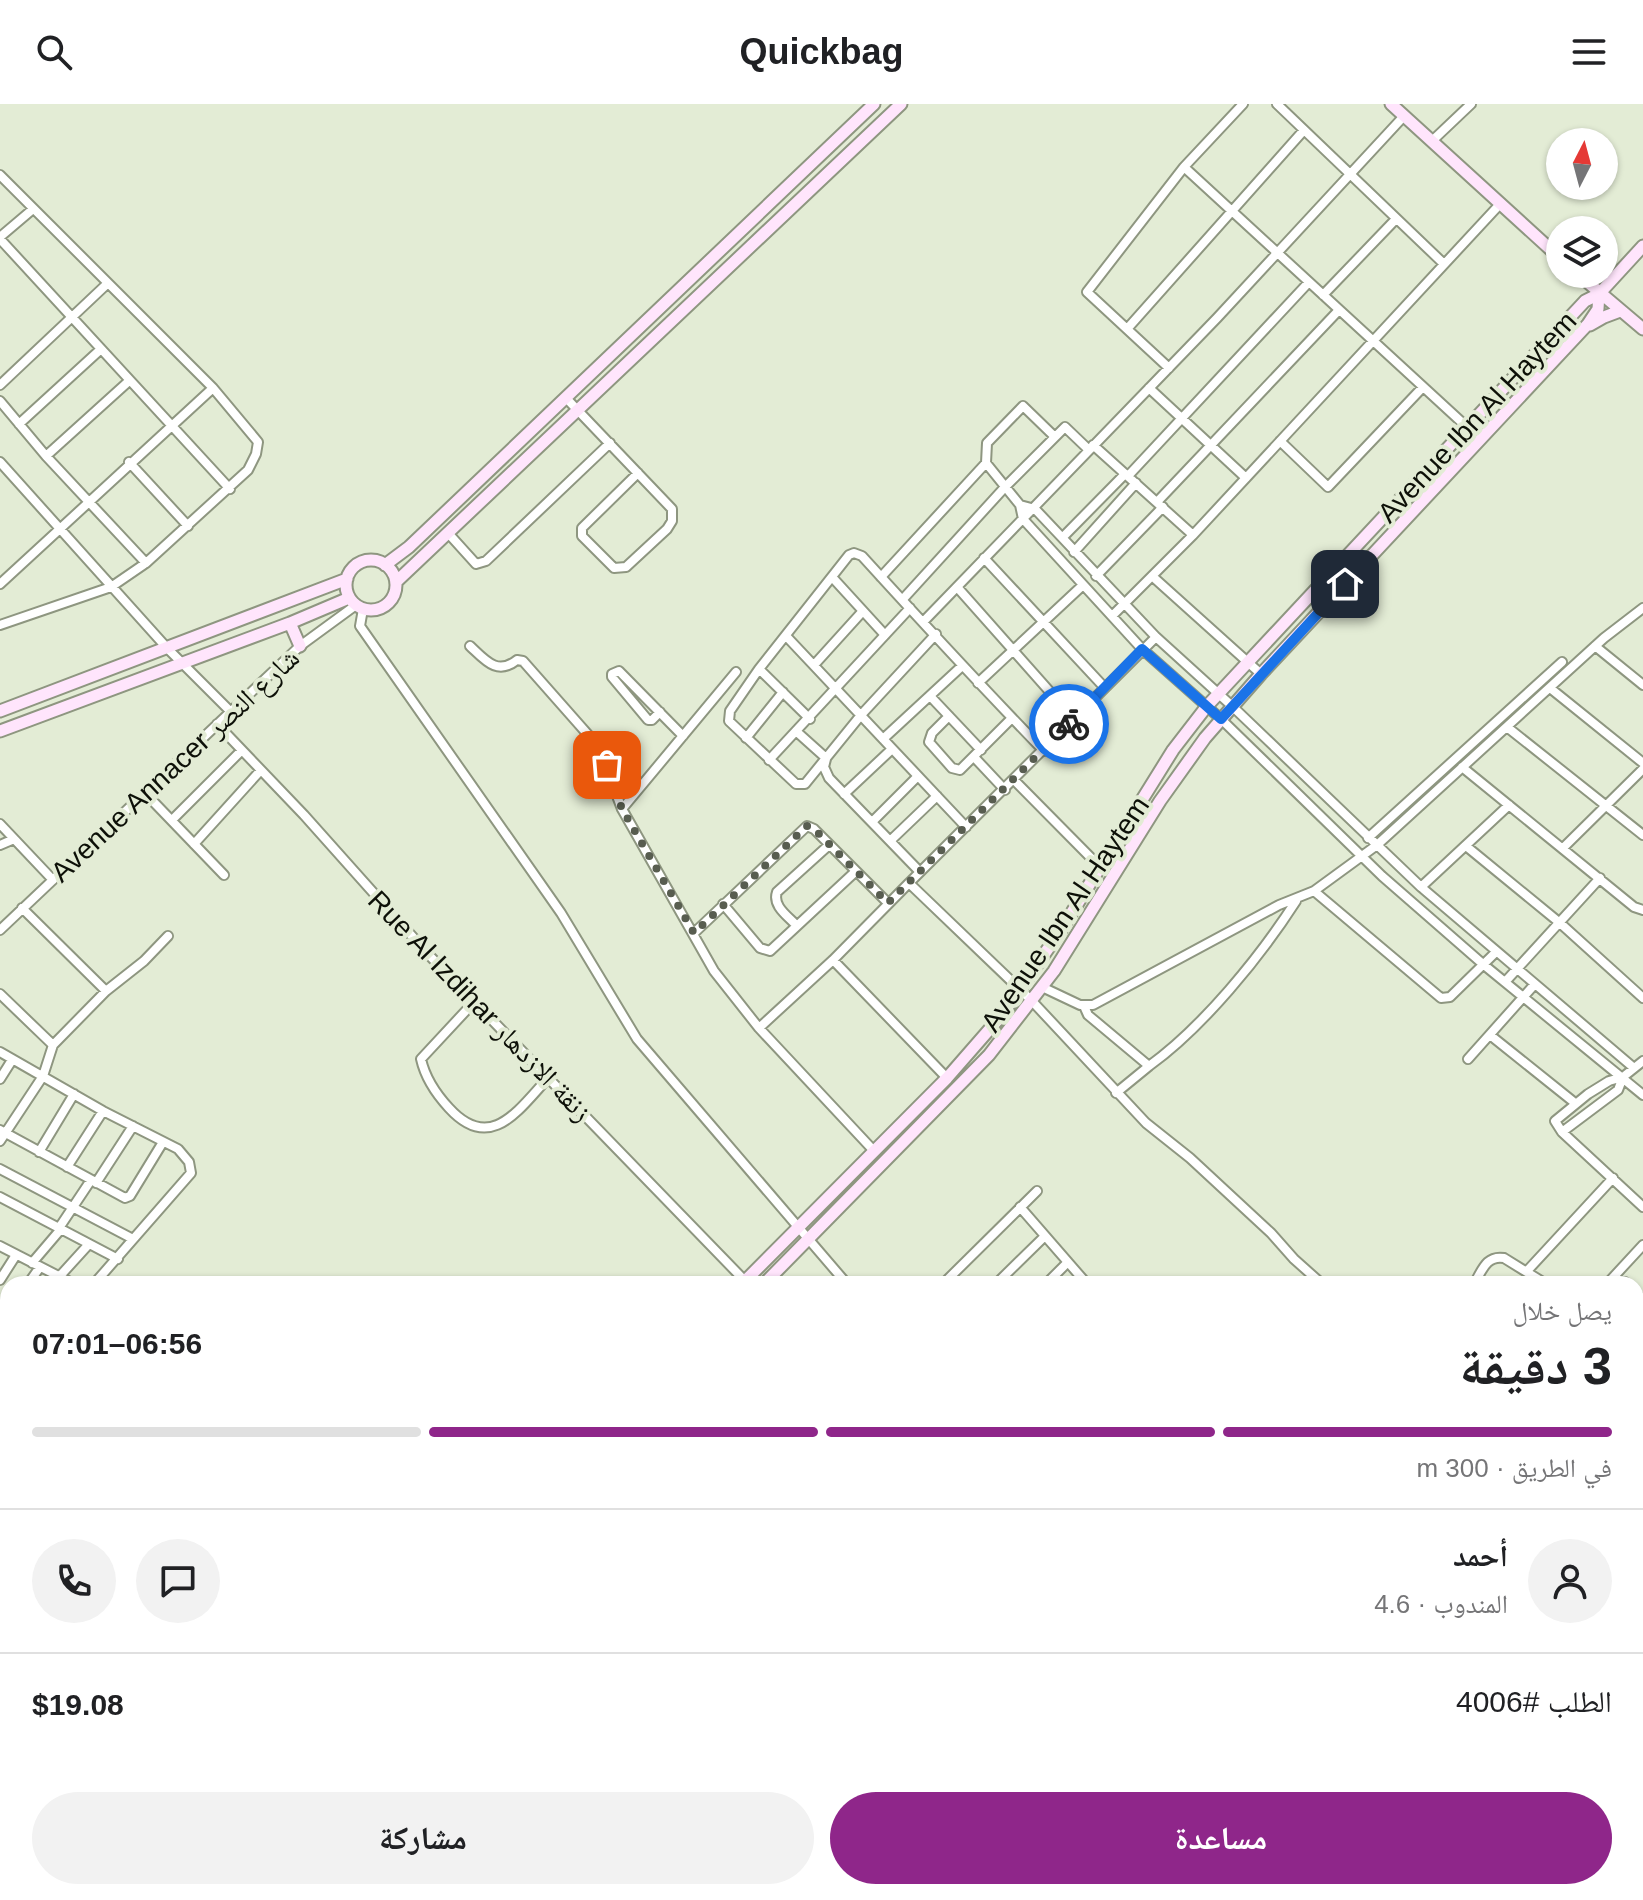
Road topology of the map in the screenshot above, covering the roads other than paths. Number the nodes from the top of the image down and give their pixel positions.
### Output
1 (874, 104) edge
2 (901, 104) edge
3 (1243, 104) edge
4 (1277, 104) edge
5 (1391, 104) edge
6 (1471, 104) edge
7 (1404, 116) junction
8 (1304, 130) junction
9 (1432, 141) junction
10 (1184, 167) junction
11 (1350, 174) junction
12 (0, 175) edge
13 (781, 193) junction
14 (1501, 203) junction
15 (794, 205) junction
16 (33, 209) junction
17 (1232, 211) junction
18 (1396, 219) junction
19 (0, 238) edge
20 (1546, 245) edge
21 (1643, 246) edge
22 (1277, 253) junction
23 (1444, 264) junction
24 (1309, 282) junction
25 (108, 283) junction
26 (1593, 288) edge
27 (1599, 294) junction
28 (1323, 295) junction
29 (1339, 310) junction
30 (1620, 311) junction
31 (73, 317) junction
32 (641, 326) junction
33 (1127, 329) junction
34 (1643, 329) edge
35 (1581, 333) junction
36 (654, 338) junction
37 (1373, 341) junction
38 (101, 349) junction
39 (1169, 368) junction
40 (129, 381) junction
41 (0, 385) edge
42 (1423, 387) junction
43 (213, 388) junction
44 (1149, 388) junction
45 (566, 398) junction
46 (0, 401) edge
47 (578, 410) junction
48 (1182, 419) junction
49 (19, 424) junction
50 (171, 425) junction
51 (1468, 428) junction
52 (1055, 437) junction
53 (1280, 441) junction
54 (610, 443) junction
55 (1211, 446) junction
56 (1091, 448) junction
57 (46, 456) junction
58 (0, 462) edge
59 (129, 462) junction
60 (986, 463) junction
61 (638, 473) junction
62 (1127, 475) junction
63 (1246, 478) junction
64 (1136, 483) junction
65 (1005, 487) junction
66 (230, 489) junction
67 (89, 502) junction
68 (1020, 505) junction
69 (1160, 505) junction
70 (1035, 509) junction
71 (1023, 519) junction
72 (188, 526) junction
73 (60, 529) junction
74 (448, 533) junction
75 (1193, 535) junction
76 (1063, 537) junction
77 (1074, 552) junction
78 (984, 558) junction
79 (146, 563) junction
80 (385, 565) junction
81 (0, 569) edge
82 (1096, 576) junction
83 (1152, 576) junction
84 (832, 577) junction
85 (881, 577) junction
86 (347, 579) junction
87 (4, 581) edge
88 (396, 582) junction
89 (1083, 585) junction
90 (111, 587) junction
91 (957, 587) junction
92 (903, 599) junction
93 (356, 604) junction
94 (1125, 605) junction
95 (910, 608) junction
96 (1643, 608) edge
97 (862, 612) junction
98 (1112, 616) junction
99 (923, 622) junction
100 (1044, 622) junction
101 (290, 623) junction
102 (0, 625) edge
103 (936, 634) junction
104 (885, 635) junction
105 (787, 637) junction
106 (1156, 637) junction
107 (300, 646) junction
108 (470, 646) dead end
109 (1595, 646) junction
110 (167, 648) junction
111 (1142, 649) junction
112 (1013, 651) junction
113 (1562, 662) dead end
114 (181, 663) junction
115 (1249, 663) junction
116 (814, 665) junction
117 (962, 666) junction
118 (759, 669) junction
119 (736, 672) dead end
120 (1261, 674) junction
121 (978, 683) junction
122 (1643, 685) edge
123 (1104, 687) junction
124 (1550, 688) junction
125 (836, 689) junction
126 (783, 692) junction
127 (1219, 693) junction
128 (930, 696) junction
129 (1207, 706) junction
130 (1232, 706) junction
131 (0, 711) edge
132 (230, 711) junction
133 (660, 712) junction
134 (861, 715) junction
135 (949, 716) junction
136 (1012, 718) junction
137 (810, 719) junction
138 (1074, 719) junction
139 (1221, 719) junction
140 (217, 724) junction
141 (1507, 727) junction
142 (0, 731) edge
143 (797, 732) junction
144 (683, 736) junction
145 (746, 738) junction
146 (883, 739) junction
147 (892, 749) junction
148 (241, 751) junction
149 (1044, 751) junction
150 (978, 754) junction
151 (826, 758) junction
152 (769, 760) junction
153 (1643, 763) edge
154 (1462, 767) junction
155 (1643, 769) edge
156 (260, 771) junction
157 (918, 776) junction
158 (1014, 780) junction
159 (1005, 790) junction
160 (146, 794) junction
161 (844, 794) junction
162 (937, 796) junction
163 (1509, 805) junction
164 (1606, 805) junction
165 (622, 809) junction
166 (172, 820) junction
167 (872, 822) junction
168 (0, 824) edge
169 (966, 827) junction
170 (1643, 835) edge
171 (1368, 838) junction
172 (14, 839) junction
173 (890, 841) junction
174 (194, 844) junction
175 (0, 845) edge
176 (829, 845) junction
177 (1377, 845) junction
178 (1466, 846) junction
179 (1563, 848) junction
180 (1362, 855) junction
181 (1100, 867) junction
182 (855, 872) junction
183 (920, 872) junction
184 (224, 875) dead end
185 (1600, 878) junction
186 (53, 880) junction
187 (909, 883) junction
188 (1421, 887) junction
189 (1314, 891) junction
190 (1296, 900) junction
191 (888, 903) junction
192 (723, 904) junction
193 (22, 908) junction
194 (1643, 910) edge
195 (1560, 923) junction
196 (797, 926) junction
197 (0, 930) edge
198 (694, 933) junction
199 (168, 936) dead end
200 (1496, 952) junction
201 (833, 960) junction
202 (1484, 965) junction
203 (1516, 970) junction
204 (1505, 982) junction
205 (1534, 985) junction
206 (1042, 987) junction
207 (106, 991) junction
208 (1021, 991) junction
209 (0, 994) edge
210 (1524, 997) junction
211 (1643, 998) edge
212 (1032, 1001) junction
213 (474, 1002) junction
214 (1084, 1006) junction
215 (759, 1028) junction
216 (1490, 1035) junction
217 (53, 1045) junction
218 (0, 1052) edge
219 (1468, 1059) dead end
220 (12, 1060) junction
221 (1643, 1061) edge
222 (1149, 1066) junction
223 (1634, 1068) junction
224 (43, 1076) junction
225 (549, 1077) junction
226 (1623, 1077) junction
227 (947, 1078) junction
228 (0, 1079) edge
229 (1116, 1093) junction
230 (74, 1094) junction
231 (1588, 1094) junction
232 (1643, 1095) edge
233 (1575, 1103) junction
234 (1597, 1106) junction
235 (103, 1111) junction
236 (133, 1126) junction
237 (3, 1131) edge
238 (1562, 1132) junction
239 (0, 1141) edge
240 (163, 1142) junction
241 (874, 1151) junction
242 (39, 1152) junction
243 (67, 1167) junction
244 (0, 1169) edge
245 (1613, 1178) junction
246 (93, 1182) junction
247 (1037, 1191) dead end
248 (1, 1201) edge
249 (72, 1207) junction
250 (1020, 1207) junction
251 (1643, 1207) edge
252 (800, 1226) junction
253 (60, 1229) junction
254 (1044, 1237) junction
255 (133, 1239) junction
256 (810, 1239) junction
257 (89, 1244) junction
258 (1643, 1245) edge
259 (0, 1246) edge
260 (16, 1255) junction
261 (118, 1259) junction
262 (1068, 1262) junction
263 (36, 1265) junction
264 (1527, 1271) junction
265 (3, 1276) edge
266 (31, 1276) edge
267 (57, 1276) edge
268 (60, 1276) edge
269 (102, 1276) edge
270 (738, 1276) edge
271 (752, 1276) edge
272 (772, 1276) edge
273 (840, 1276) edge
274 (951, 1276) edge
275 (1004, 1276) edge
276 (1054, 1276) edge
277 (1080, 1276) edge
278 (1313, 1276) edge
279 (1479, 1276) edge
280 (1534, 1276) edge
281 (1614, 1276) edge

1 - 13 street
2 - 15 street
3 - 10 street
4 - 8 street
5 - 7 street
6 - 9 street
7 - 9 street
7 - 11 street
8 - 11 street
8 - 17 street
9 - 14 street
10 - 17 street
10 - 33 street
11 - 18 street
11 - 22 street
12 - 16 street
13 - 15 street
13 - 32 street
14 - 20 street
14 - 23 street
15 - 36 street
16 - 19 street
16 - 25 street
17 - 22 street
17 - 33 street
18 - 23 street
18 - 28 street
19 - 31 street
21 - 27 street
22 - 24 street
22 - 39 street
23 - 37 street
24 - 28 street
24 - 48 street
25 - 31 street
25 - 43 street
26 - 27 street
27 - 30 street
27 - 35 street, Avenue Ibn Al Haytem
27 - 51 street, Avenue Ibn Al Haytem
28 - 29 street
29 - 37 street
29 - 55 street
30 - 34 street
30 - 35 street
31 - 38 street
31 - 41 street
32 - 36 street
32 - 45 street
33 - 39 street
35 - 120 street, Avenue Ibn Al Haytem
36 - 47 street
37 - 42 street
37 - 53 street
38 - 40 street
38 - 49 street
39 - 44 street
40 - 50 street
40 - 57 street
42 - 51 street
42 - 53 street
43 - 50 street
43 - 66 street
44 - 48 street
44 - 56 street
45 - 47 street
45 - 80 street
46 - 49 street
47 - 54 street
47 - 74 street
48 - 55 street
48 - 62 street
49 - 57 street
50 - 59 street
50 - 66 street
51 - 115 street, Avenue Ibn Al Haytem
52 - 56 street
52 - 60 street
52 - 65 street
53 - 63 street
54 - 61 street
54 - 74 street
55 - 63 street
55 - 69 street
56 - 62 street
56 - 70 street
57 - 67 street
58 - 73 street
59 - 67 street
59 - 72 street
60 - 65 street
60 - 85 street
61 - 61 street
62 - 64 street
62 - 76 street
63 - 75 street
64 - 69 street
64 - 77 street
65 - 68 street
65 - 92 street
66 - 72 street
67 - 73 street
67 - 79 street
68 - 70 street
68 - 71 street
69 - 75 street
69 - 82 street
70 - 71 street
70 - 76 street
71 - 78 street
71 - 89 street
72 - 79 street
73 - 87 street
73 - 90 street
74 - 88 street
75 - 83 street
76 - 77 street
77 - 82 street
78 - 91 street
78 - 100 street
79 - 90 street
80 - 86 street
80 - 88 street
81 - 87 street
82 - 94 street
83 - 94 street
83 - 115 street
84 - 85 street
84 - 97 street
84 - 105 street
85 - 92 street
86 - 93 street
86 - 110 street
88 - 93 street
89 - 98 street
89 - 100 street
90 - 102 street
90 - 110 street
91 - 99 street
91 - 112 street
92 - 95 street
93 - 101 street
93 - 107 street, Avenue Annacer شارع النصر
93 - 252 street
94 - 98 street
94 - 106 street
95 - 99 street
95 - 104 street
96 - 109 street
97 - 104 street
97 - 116 street
98 - 111 street
99 - 103 street
100 - 112 street
100 - 123 street
101 - 107 street
101 - 114 street
103 - 117 street
103 - 134 street
104 - 125 street
105 - 116 street
105 - 118 street
106 - 111 street
106 - 127 street
107 - 132 street, Avenue Annacer شارع النصر
108 - 165 street
109 - 122 street
109 - 124 street
110 - 114 street
110 - 131 street
111 - 123 street
111 - 129 street
112 - 121 street
112 - 138 street
113 - 171 street
114 - 132 street
114 - 142 street
115 - 120 street
115 - 127 street, Avenue Ibn Al Haytem
116 - 125 street
117 - 121 street
117 - 128 street
118 - 126 street
118 - 145 street
119 - 144 street
120 - 130 street, Avenue Ibn Al Haytem
121 - 136 street
123 - 138 street
124 - 141 street
124 - 153 street
125 - 134 street
125 - 137 street
126 - 137 street
126 - 145 street
127 - 129 street, Avenue Ibn Al Haytem
127 - 130 street
128 - 135 street
128 - 146 street
129 - 139 street
129 - 181 street, Avenue Ibn Al Haytem
130 - 139 street, Avenue Ibn Al Haytem
130 - 171 street
132 - 140 street, Avenue Annacer شارع النصر
133 - 133 street
133 - 144 street
134 - 146 street
134 - 151 street
135 - 150 street
135 - 150 street
136 - 149 street
136 - 150 street
137 - 143 street
138 - 149 street
139 - 180 street
139 - 206 street, Avenue Ibn Al Haytem
140 - 148 street, Rue Al Izdihar زنقة الازدهار
140 - 160 street, Avenue Annacer شارع النصر
141 - 154 street
141 - 164 street
143 - 151 street
143 - 152 street
144 - 165 street
145 - 152 street
146 - 147 street
147 - 157 street
147 - 161 street
148 - 156 street, Rue Al Izdihar زنقة الازدهار
148 - 166 street
149 - 158 street
150 - 159 street
151 - 152 street
151 - 161 street
154 - 163 street
154 - 177 street
155 - 164 street
156 - 174 street
156 - 213 street, Rue Al Izdihar زنقة الازدهار
157 - 162 street
157 - 167 street
158 - 159 street
158 - 181 street
159 - 169 street
160 - 166 street
160 - 186 street, Avenue Annacer شارع النصر
161 - 167 street
162 - 169 street
162 - 173 street
163 - 178 street
163 - 179 street
164 - 170 street
164 - 179 street
165 - 198 street
166 - 174 street
167 - 173 street
168 - 172 street
169 - 183 street
171 - 177 street
172 - 175 street
172 - 186 street
173 - 183 street
174 - 184 street
176 - 182 street
176 - 192 street
176 - 196 street
177 - 180 street
177 - 188 street
178 - 188 street
178 - 195 street
179 - 185 street
180 - 189 street
180 - 202 street
181 - 208 street, Avenue Ibn Al Haytem
182 - 191 street
182 - 196 street
183 - 187 street
185 - 194 street
185 - 195 street
186 - 193 street, Avenue Annacer شارع النصر
187 - 191 street
187 - 208 street
188 - 200 street
189 - 190 street
189 - 202 street
190 - 214 street
190 - 222 street
191 - 201 street
192 - 196 street
192 - 198 street
193 - 197 street, Avenue Annacer شارع النصر
193 - 207 street
195 - 203 street
195 - 211 street
198 - 215 street
199 - 207 street
200 - 202 street
200 - 203 street
201 - 215 street
201 - 227 street
202 - 204 street
203 - 204 street
203 - 205 street
204 - 210 street
205 - 210 street
205 - 223 street
206 - 212 street, Avenue Ibn Al Haytem
206 - 214 street
207 - 217 street
208 - 212 street
208 - 227 street, Avenue Ibn Al Haytem
209 - 217 street
210 - 216 street
210 - 226 street
212 - 229 street
212 - 256 street, Avenue Ibn Al Haytem
213 - 225 street, Rue Al Izdihar زنقة الازدهار
213 - 225 street
214 - 222 street
215 - 241 street
216 - 219 street
216 - 233 street
217 - 224 street
218 - 220 street
220 - 224 street
220 - 228 street
221 - 223 street
222 - 229 street
223 - 226 street
224 - 230 street
224 - 237 street
225 - 270 street, Rue Al Izdihar زنقة الازدهار
226 - 231 street
226 - 232 street
226 - 234 street
227 - 241 street, Avenue Ibn Al Haytem
229 - 278 street
230 - 235 street
230 - 242 street
231 - 233 street
231 - 234 street
233 - 238 street
234 - 238 street
235 - 236 street
235 - 243 street
236 - 240 street
236 - 246 street
237 - 239 street
237 - 242 street
238 - 245 street
240 - 246 street
240 - 255 street
241 - 252 street, Avenue Ibn Al Haytem
242 - 243 street
243 - 246 street
244 - 249 street
245 - 251 street
245 - 264 street
246 - 249 street
247 - 250 street
248 - 253 street
249 - 253 street
249 - 255 street
250 - 254 street
250 - 274 street
252 - 256 street
252 - 271 street, Avenue Ibn Al Haytem
253 - 257 street
253 - 263 street
254 - 262 street
254 - 275 street
255 - 261 street
256 - 272 street, Avenue Ibn Al Haytem
256 - 273 street
257 - 261 street
257 - 268 street
258 - 281 street
259 - 260 street
260 - 263 street
260 - 265 street
261 - 269 street
262 - 276 street
262 - 277 street
263 - 266 street
263 - 267 street
264 - 279 street
264 - 280 street

